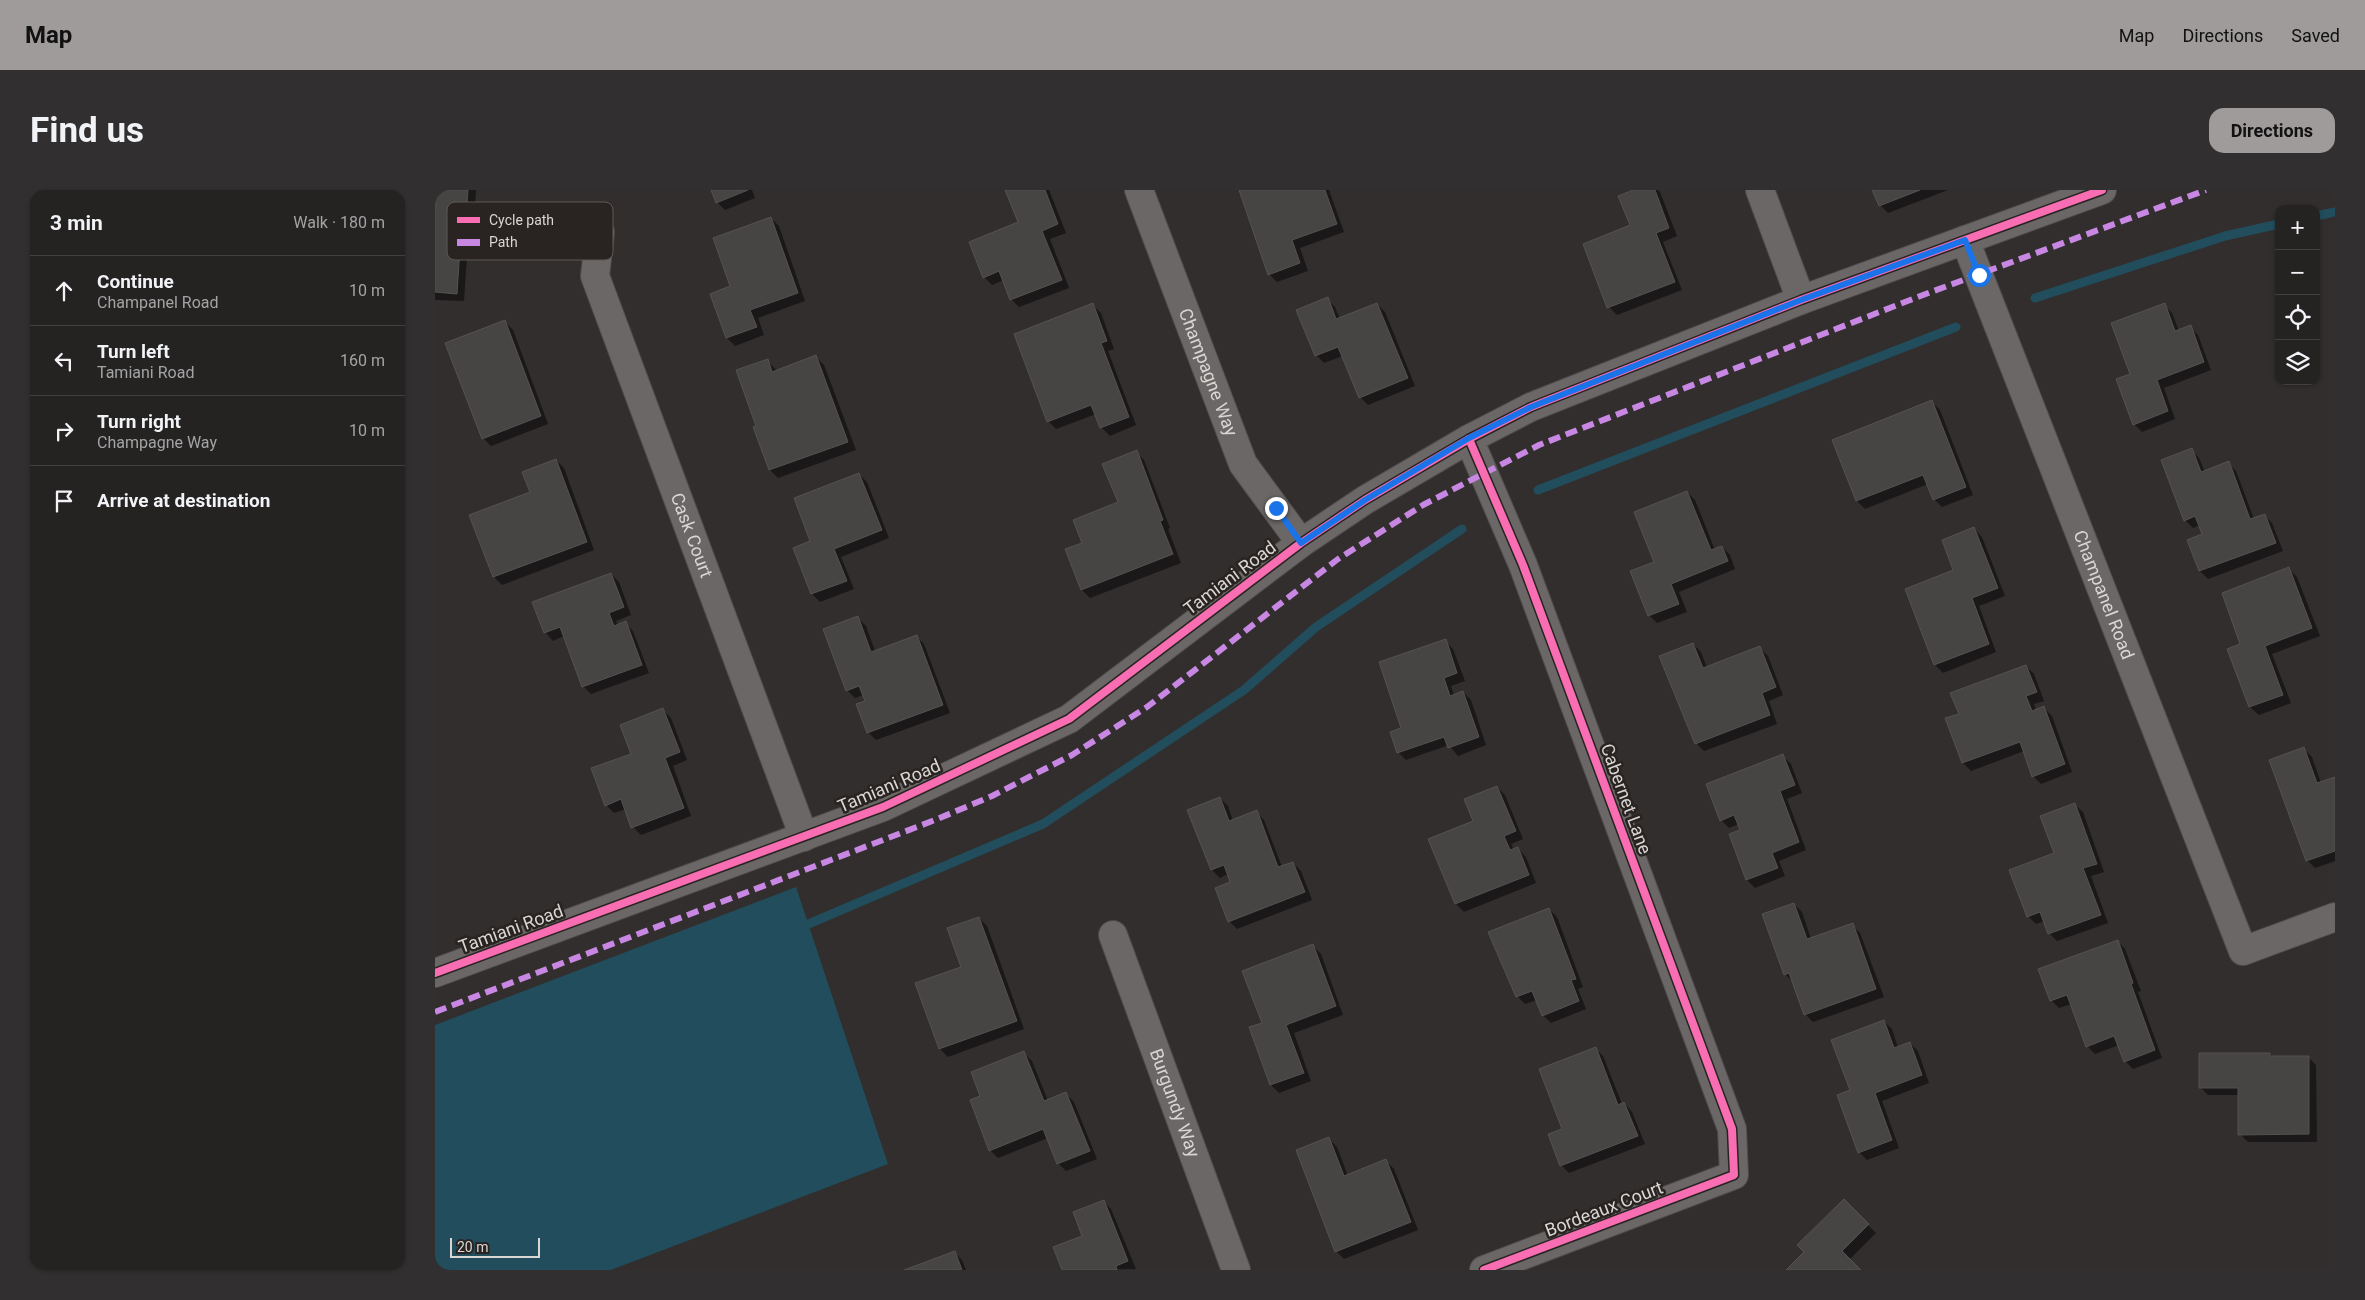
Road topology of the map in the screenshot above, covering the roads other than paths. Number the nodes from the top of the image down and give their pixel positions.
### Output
1 (1139, 190) edge
2 (1760, 190) edge
3 (2102, 190) edge
4 (1965, 240) junction
5 (597, 260) edge
6 (1801, 300) junction
7 (1469, 438) junction
8 (1301, 543) junction
9 (804, 837) junction
10 (2335, 916) edge
11 (1113, 935) dead end
12 (435, 973) edge
13 (1734, 1175) joint
14 (1236, 1270) edge
15 (1484, 1270) edge

1 - 8 street, Champagne Way
2 - 6 street
3 - 4 street, Tamiani Road
4 - 6 street, Tamiani Road
4 - 10 street, Champanel Road
5 - 9 street, Cask Court
6 - 7 street, Tamiani Road
7 - 8 street, Tamiani Road
7 - 13 street, Cabernet Lane
8 - 9 street, Tamiani Road
9 - 12 street, Tamiani Road
11 - 14 street, Burgundy Way
13 - 15 street, Bordeaux Court

